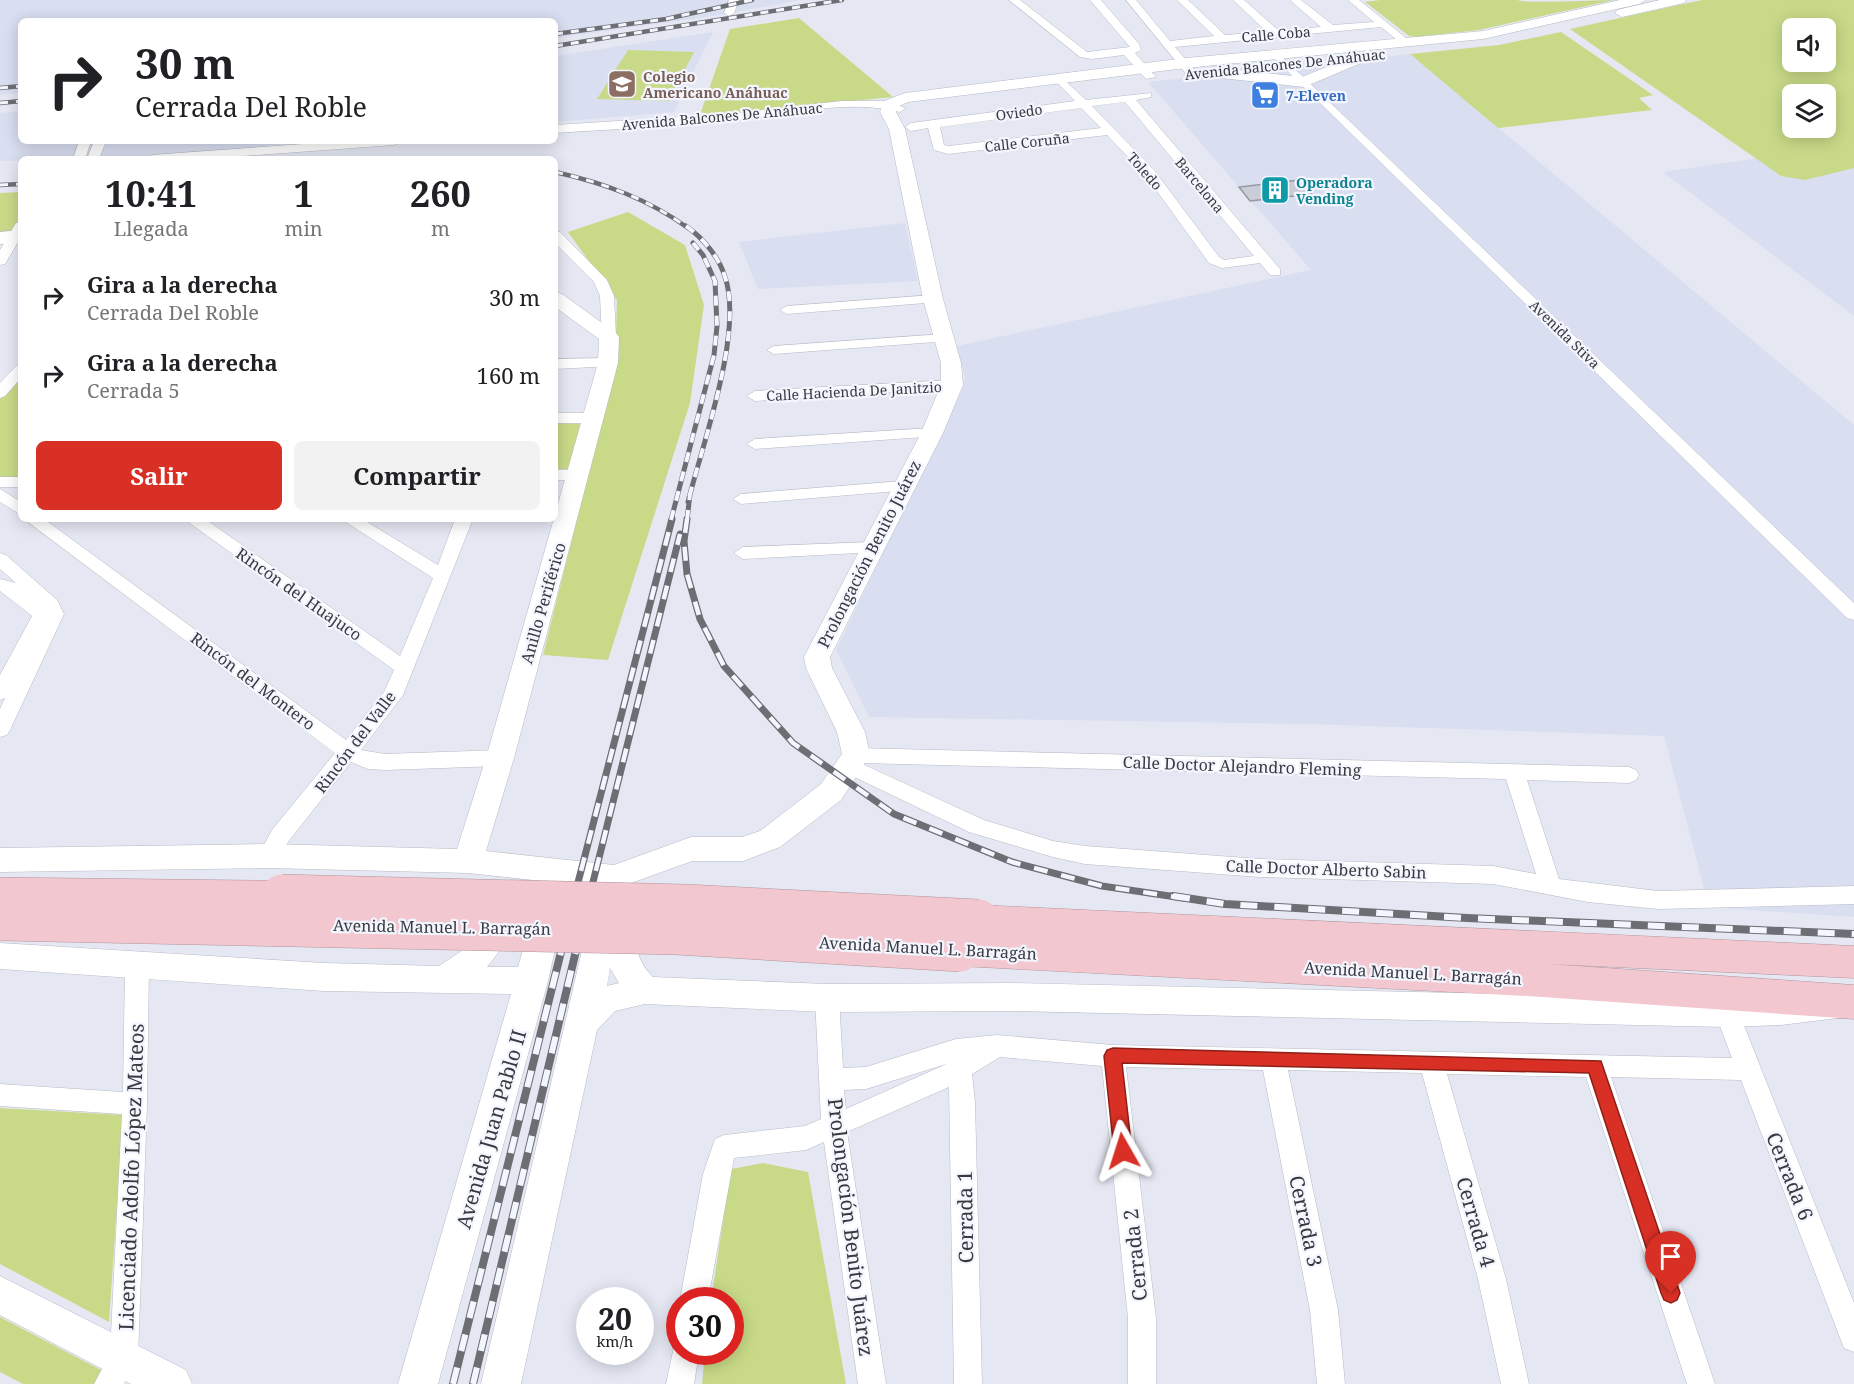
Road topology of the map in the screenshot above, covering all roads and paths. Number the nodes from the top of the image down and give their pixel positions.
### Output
1 (734, 0) edge
2 (1014, 0) edge
3 (1095, 0) edge
4 (1131, 0) edge
5 (1182, 0) edge
6 (1238, 0) edge
7 (1295, 0) edge
8 (1353, 0) edge
9 (1638, 0) edge
10 (1679, 0) edge
11 (1045, 9) dead end
12 (729, 13) dead end
13 (1044, 22) junction
14 (1383, 24) junction
15 (1331, 29) junction
16 (1277, 35) junction
17 (1223, 39) junction
18 (1406, 42) junction
19 (1168, 44) junction
20 (1128, 52) junction
21 (1387, 53) junction
22 (1113, 54) junction
23 (1369, 55) junction
24 (1281, 59) junction
25 (1195, 70) junction
26 (1138, 74) junction
27 (1304, 82) junction
28 (1056, 86) junction
29 (1147, 95) dead end
30 (1127, 97) junction
31 (1080, 103) junction
32 (1065, 105) junction
33 (893, 108) junction
34 (1024, 112) junction
35 (933, 124) junction
36 (911, 127) dead end
37 (558, 129) edge
38 (1109, 131) junction
39 (1049, 140) junction
40 (354, 144) edge
41 (192, 156) edge
42 (1186, 168) junction
43 (1150, 174) junction
44 (14, 234) edge
45 (558, 237) edge
46 (1262, 260) junction
47 (0, 261) edge
48 (1275, 272) dead end
49 (933, 299) junction
50 (558, 300) edge
51 (787, 310) dead end
52 (609, 338) junction
53 (944, 338) junction
54 (774, 350) dead end
55 (608, 363) junction
56 (558, 364) edge
57 (18, 376) edge
58 (952, 385) junction
59 (0, 393) edge
60 (755, 396) dead end
61 (558, 418) edge
62 (596, 418) junction
63 (932, 433) junction
64 (755, 444) dead end
65 (567, 475) edge
66 (0, 482) edge
67 (18, 482) edge
68 (903, 486) junction
69 (0, 494) edge
70 (741, 499) dead end
71 (18, 508) edge
72 (558, 513) edge
73 (37, 522) edge
74 (197, 522) edge
75 (355, 522) edge
76 (463, 522) edge
77 (556, 522) edge
78 (872, 548) junction
79 (743, 554) dead end
80 (2, 563) edge
81 (443, 576) junction
82 (0, 585) edge
83 (48, 614) junction
84 (1854, 614) edge
85 (405, 669) junction
86 (0, 693) edge
87 (0, 730) edge
88 (350, 753) junction
89 (500, 758) junction
90 (853, 761) junction
91 (1514, 774) junction
92 (1629, 776) dead end
93 (268, 856) junction
94 (0, 860) edge
95 (476, 862) junction
96 (557, 872) junction
97 (626, 873) junction
98 (1550, 885) junction
99 (0, 894) edge
100 (1854, 895) edge
101 (0, 919) edge
102 (969, 936) junction
103 (0, 956) edge
104 (1854, 962) edge
105 (137, 966) junction
106 (442, 980) junction
107 (532, 981) junction
108 (645, 990) junction
109 (828, 998) junction
110 (1854, 1002) edge
111 (1727, 1013) junction
112 (583, 1022) junction
113 (1113, 1056) junction
114 (959, 1059) junction
115 (1273, 1059) junction
116 (1431, 1062) junction
117 (1595, 1066) junction
118 (1747, 1069) junction
119 (833, 1079) junction
120 (0, 1095) edge
121 (135, 1104) junction
122 (834, 1127) junction
123 (696, 1287) edge
124 (0, 1295) edge
125 (1854, 1338) edge
126 (683, 1365) edge
127 (116, 1371) edge
128 (172, 1384) edge
129 (418, 1384) edge
130 (501, 1384) edge
131 (680, 1384) edge
132 (872, 1384) edge
133 (968, 1384) edge
134 (1142, 1384) edge
135 (1331, 1384) edge
136 (1515, 1384) edge
137 (1701, 1384) edge

1 - 12 street
2 - 13 street
3 - 20 street
4 - 19 street
5 - 17 street
6 - 16 street
7 - 15 street
8 - 14 street
9 - 10 street, Avenida Balcones De Anáhuac
9 - 18 street, Avenida Balcones De Anáhuac
10 - 21 street, Avenida Balcones De Anáhuac
11 - 13 street
13 - 22 street
14 - 15 street, Calle Coba
14 - 18 street
15 - 16 street, Calle Coba
16 - 17 street, Calle Coba
17 - 19 street, Calle Coba
18 - 21 street
18 - 24 street, Avenida Balcones De Anáhuac
19 - 25 street
20 - 22 street
20 - 26 street
21 - 23 street, Avenida Balcones De Anáhuac
22 - 26 street
23 - 24 street, Avenida Balcones De Anáhuac
23 - 27 street
24 - 25 street, Avenida Balcones De Anáhuac
24 - 25 street, Avenida Balcones De Anáhuac
24 - 27 street, Avenida Stiva
25 - 26 street, Avenida Balcones De Anáhuac
25 - 27 street
26 - 28 street, Avenida Balcones De Anáhuac
27 - 84 street, Avenida Stiva
28 - 31 street, Toledo
28 - 32 street
28 - 33 street, Avenida Balcones De Anáhuac
29 - 30 street, Oviedo
30 - 31 street, Oviedo
30 - 42 street, Barcelona
31 - 32 street, Oviedo
31 - 38 street, Toledo
32 - 34 street, Oviedo
33 - 37 street, Avenida Balcones De Anáhuac
33 - 49 street, Prolongación Benito Juárez
34 - 35 street, Oviedo
34 - 39 street
35 - 36 street, Oviedo
35 - 39 street, Calle Coruña
38 - 39 street, Calle Coruña
38 - 43 street, Toledo
40 - 41 street
42 - 43 street
42 - 46 street, Barcelona
43 - 46 street, Toledo
44 - 47 street
45 - 52 street
46 - 48 street, Barcelona
49 - 51 street
49 - 53 street, Prolongación Benito Juárez
50 - 52 street
52 - 55 street, Anillo Periférico
53 - 54 street
53 - 58 street, Prolongación Benito Juárez
55 - 56 street
55 - 62 street, Anillo Periférico
57 - 59 street
58 - 60 street, Calle Hacienda De Janitzio
58 - 63 street, Prolongación Benito Juárez
61 - 62 street
62 - 65 street, Anillo Periférico
63 - 64 street
63 - 68 street, Prolongación Benito Juárez
65 - 72 street, Anillo Periférico
66 - 67 street
68 - 70 street
68 - 78 street, Prolongación Benito Juárez
69 - 71 street
73 - 88 street, Rincón del Montero
74 - 85 street, Rincón del Huajuco
75 - 81 street
76 - 81 street, Rincón del Valle
77 - 89 street, Anillo Periférico
78 - 79 street
78 - 90 street, Prolongación Benito Juárez
80 - 83 street
81 - 85 street, Rincón del Valle
82 - 83 street
83 - 86 street
83 - 87 street
85 - 88 street, Rincón del Valle
88 - 89 street, Rincón del Montero
88 - 93 street, Rincón del Valle
89 - 95 street, Anillo Periférico
90 - 91 street, Calle Doctor Alejandro Fleming
90 - 97 street
90 - 98 street, Calle Doctor Alberto Sabin
91 - 92 street, Calle Doctor Alejandro Fleming
91 - 98 street
93 - 94 street
93 - 95 street
95 - 96 street
95 - 106 street
96 - 97 street
96 - 107 street, Avenida Juan Pablo II
97 - 108 street
97 - 112 street
98 - 100 street, Calle Doctor Alberto Sabin
99 - 102 highway, Avenida Manuel L. Barragán, bridge
101 - 102 highway, Avenida Manuel L. Barragán, bridge
102 - 104 highway, Avenida Manuel L. Barragán
102 - 110 highway, Avenida Manuel L. Barragán
103 - 105 street
105 - 106 street
105 - 121 street, Licenciado Adolfo López Mateos
106 - 107 street
107 - 129 street, Avenida Juan Pablo II
108 - 109 street
108 - 112 street
109 - 111 street
109 - 119 street, Prolongación Benito Juárez
110 - 111 street
111 - 118 street, Cerrada 6
112 - 130 street
113 - 114 street
113 - 115 street
113 - 134 street, Cerrada 2
114 - 119 street
114 - 122 street
114 - 133 street, Cerrada 1
115 - 116 street
115 - 135 street, Cerrada 3
116 - 117 street
116 - 136 street, Cerrada 4
117 - 118 street
117 - 137 street
118 - 125 street, Cerrada 6
119 - 122 street, Prolongación Benito Juárez
120 - 121 street
121 - 127 street, Licenciado Adolfo López Mateos
122 - 123 street
122 - 132 street, Prolongación Benito Juárez
124 - 127 street
126 - 131 street
127 - 128 street

